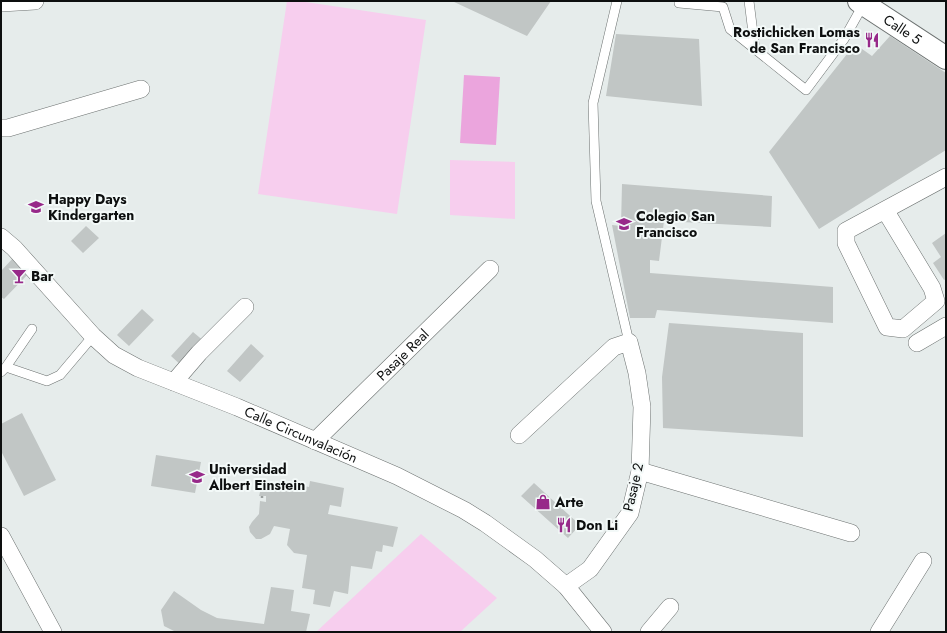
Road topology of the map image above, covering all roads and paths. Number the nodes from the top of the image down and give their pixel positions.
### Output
1 (35, 1) edge
2 (617, 1) edge
3 (679, 1) edge
4 (750, 1) edge
5 (1, 3) edge
6 (861, 3) edge
7 (755, 49) junction
8 (946, 58) edge
9 (141, 89) dead end
10 (1, 128) edge
11 (946, 177) edge
12 (885, 210) junction
13 (1, 237) edge
14 (490, 268) dead end
15 (245, 307) dead end
16 (946, 326) edge
17 (32, 329) dead end
18 (93, 336) junction
19 (629, 342) junction
20 (918, 343) dead end
21 (4, 370) edge
22 (174, 382) junction
23 (519, 434) dead end
24 (315, 441) junction
25 (640, 471) junction
26 (262, 496) dead end
27 (262, 500) dead end
28 (851, 533) dead end
29 (2, 542) edge
30 (923, 561) dead end
31 (566, 586) junction
32 (670, 606) dead end
33 (54, 632) edge
34 (603, 632) edge
35 (649, 632) edge
36 (880, 632) edge

1 - 5 street
2 - 19 lane
3 - 7 lane
4 - 7 lane
6 - 7 lane
6 - 8 street, Calle 5
9 - 10 street
11 - 12 street
12 - 12 street
13 - 18 street, Calle Circunvalación
14 - 24 street, Pasaje Real
15 - 22 street
16 - 20 street
17 - 21 lane
18 - 21 lane
18 - 22 street, Calle Circunvalación
19 - 23 street
19 - 25 street, Pasaje 2
22 - 24 street, Calle Circunvalación
24 - 31 street, Calle Circunvalación
25 - 28 street
25 - 31 street, Pasaje 2
26 - 27 path
29 - 33 street
30 - 36 street
31 - 34 street, Calle Circunvalación
32 - 35 street

